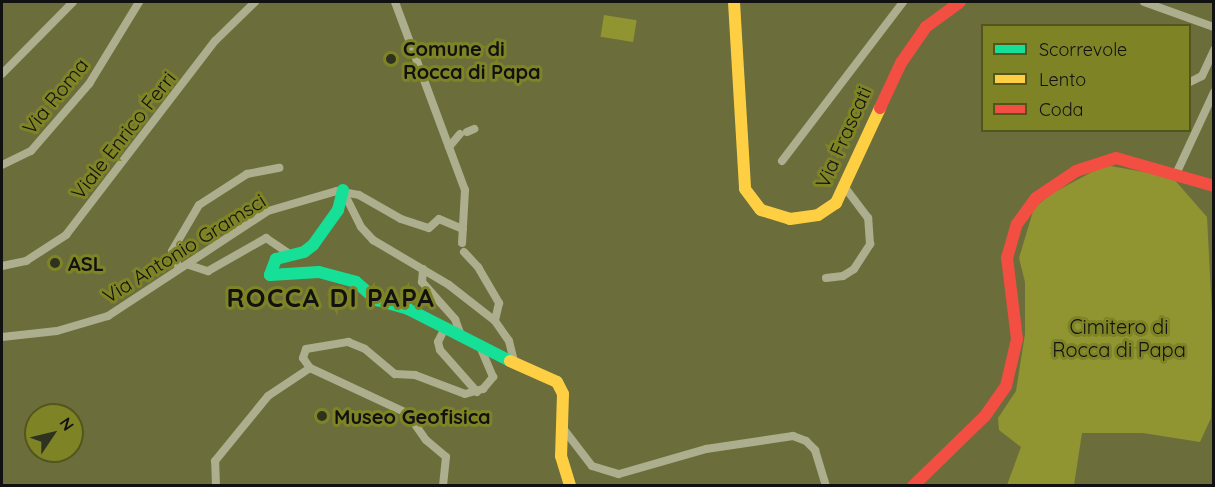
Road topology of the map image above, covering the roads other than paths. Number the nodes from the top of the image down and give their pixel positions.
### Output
1 (73, 2) edge
2 (139, 2) edge
3 (255, 2) edge
4 (394, 2) edge
5 (734, 2) edge
6 (903, 2) edge
7 (960, 2) edge
8 (1144, 2) edge
9 (1214, 27) edge
10 (1214, 50) edge
11 (2, 74) edge
12 (1191, 82) edge
13 (1214, 92) edge
14 (467, 132) dead end
15 (449, 147) junction
16 (782, 161) dead end
17 (2, 165) edge
18 (279, 168) dead end
19 (1176, 174) junction
20 (844, 186) junction
21 (1214, 186) edge
22 (343, 190) junction
23 (463, 229) junction
24 (291, 255) junction
25 (189, 265) junction
26 (2, 266) edge
27 (179, 268) junction
28 (423, 270) junction
29 (826, 278) dead end
30 (495, 321) junction
31 (444, 330) junction
32 (2, 337) edge
33 (462, 338) junction
34 (480, 346) junction
35 (514, 361) junction
36 (308, 366) junction
37 (477, 392) junction
38 (561, 426) junction
39 (216, 486) edge
40 (443, 486) edge
41 (570, 486) edge
42 (826, 486) edge
43 (913, 486) edge

1 - 11 street
2 - 17 street, Via Roma
3 - 26 street, Viale Enrico Ferri
4 - 15 street
5 - 20 street, Via Frascati
6 - 16 street
7 - 20 street, Via Frascati
8 - 9 street
10 - 12 street
13 - 19 street
14 - 15 street
15 - 23 street
18 - 27 street
19 - 21 street
19 - 43 street
20 - 29 street
22 - 23 street
22 - 24 street
22 - 25 street, Via Antonio Gramsci
22 - 28 street
23 - 30 street
24 - 25 street
24 - 31 street
25 - 27 street, Via Antonio Gramsci
27 - 32 street, Via Antonio Gramsci
28 - 30 street
28 - 33 street
30 - 35 street
31 - 33 street
31 - 37 street
33 - 34 street
34 - 35 street
34 - 37 street
35 - 38 street
36 - 37 street
36 - 39 street
36 - 40 street
38 - 41 street
38 - 42 street

